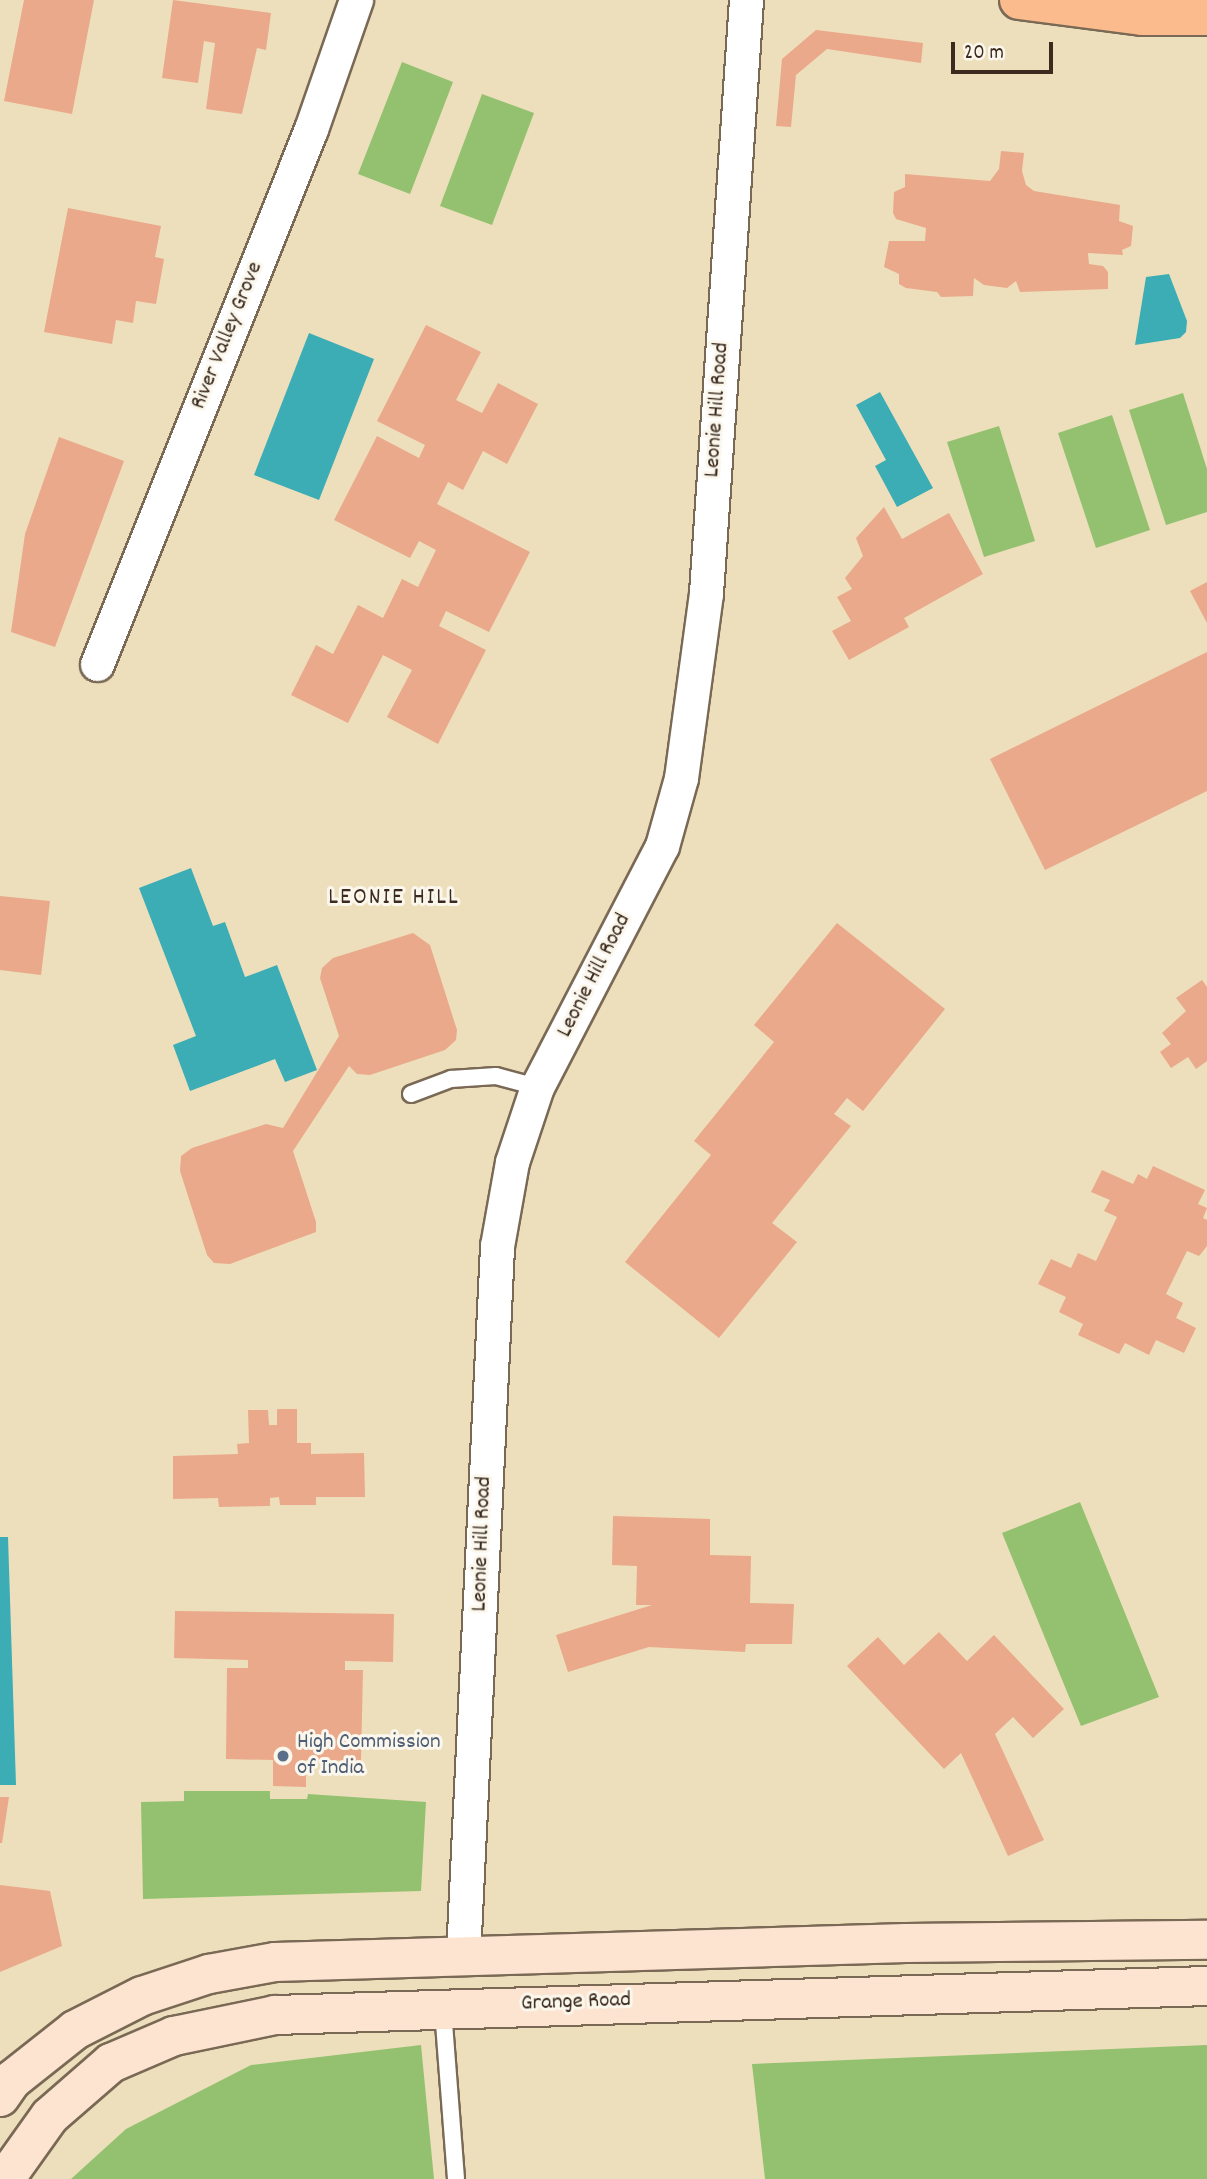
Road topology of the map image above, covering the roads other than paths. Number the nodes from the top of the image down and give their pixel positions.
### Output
1 (746, 0) edge
2 (1019, 0) edge
3 (353, 2) edge
4 (1207, 16) edge
5 (97, 664) dead end
6 (537, 1087) junction
7 (411, 1094) dead end
8 (1207, 1940) edge
9 (463, 1955) junction
10 (1207, 1986) edge
11 (443, 2007) junction
12 (4, 2083) edge
13 (5, 2179) edge
14 (456, 2179) edge

1 - 6 street, Leonie Hill Road
2 - 4 main road
3 - 5 street, River Valley Grove
6 - 7 lane
6 - 9 street, Leonie Hill Road
8 - 9 main road
9 - 12 main road
10 - 11 main road, Grange Road
11 - 13 main road, Grange Road
11 - 14 lane

